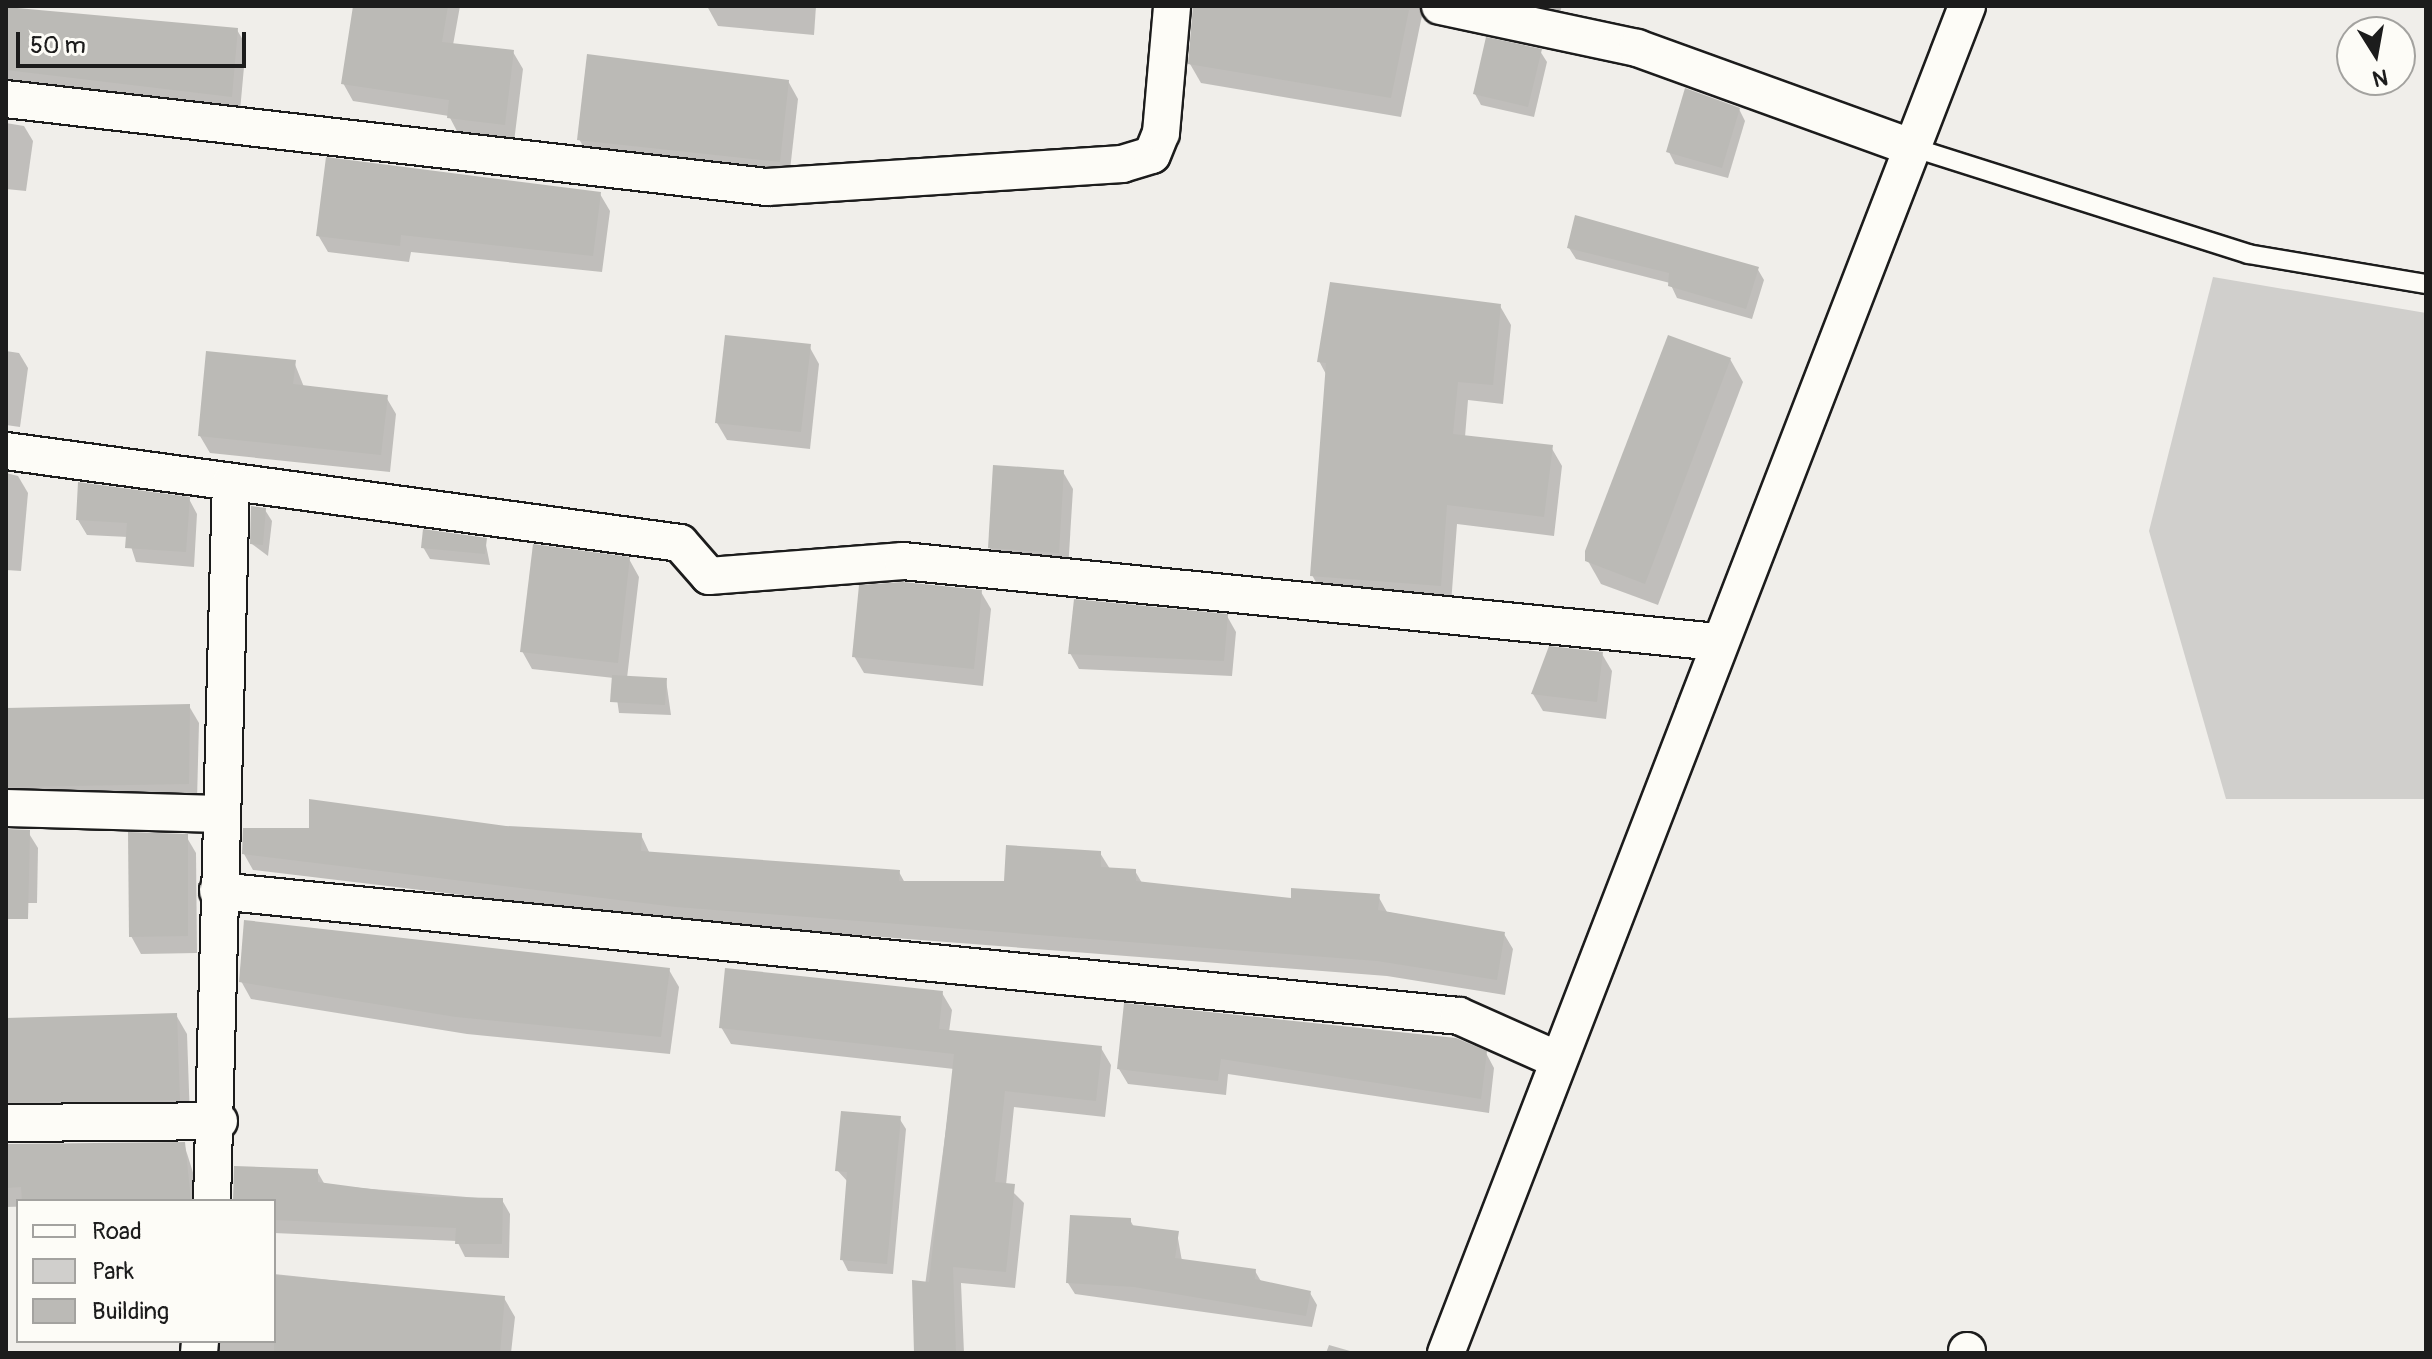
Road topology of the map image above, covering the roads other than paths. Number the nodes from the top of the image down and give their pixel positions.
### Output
1 (1172, 6) edge
2 (1440, 6) edge
3 (1967, 6) edge
4 (6, 99) edge
5 (1908, 146) junction
6 (2426, 284) edge
7 (6, 451) edge
8 (231, 482) junction
9 (1717, 642) junction
10 (6, 808) edge
11 (220, 814) junction
12 (218, 891) junction
13 (1558, 1060) junction
14 (219, 1121) junction
15 (6, 1123) edge
16 (212, 1199) edge
17 (1446, 1353) edge

1 - 4 street
2 - 5 street
3 - 5 street
5 - 6 lane
5 - 9 street
7 - 8 street
8 - 9 street
8 - 11 street
9 - 13 street
10 - 11 street
11 - 12 street
12 - 13 street
12 - 14 street
13 - 17 street
14 - 15 street
14 - 16 street

